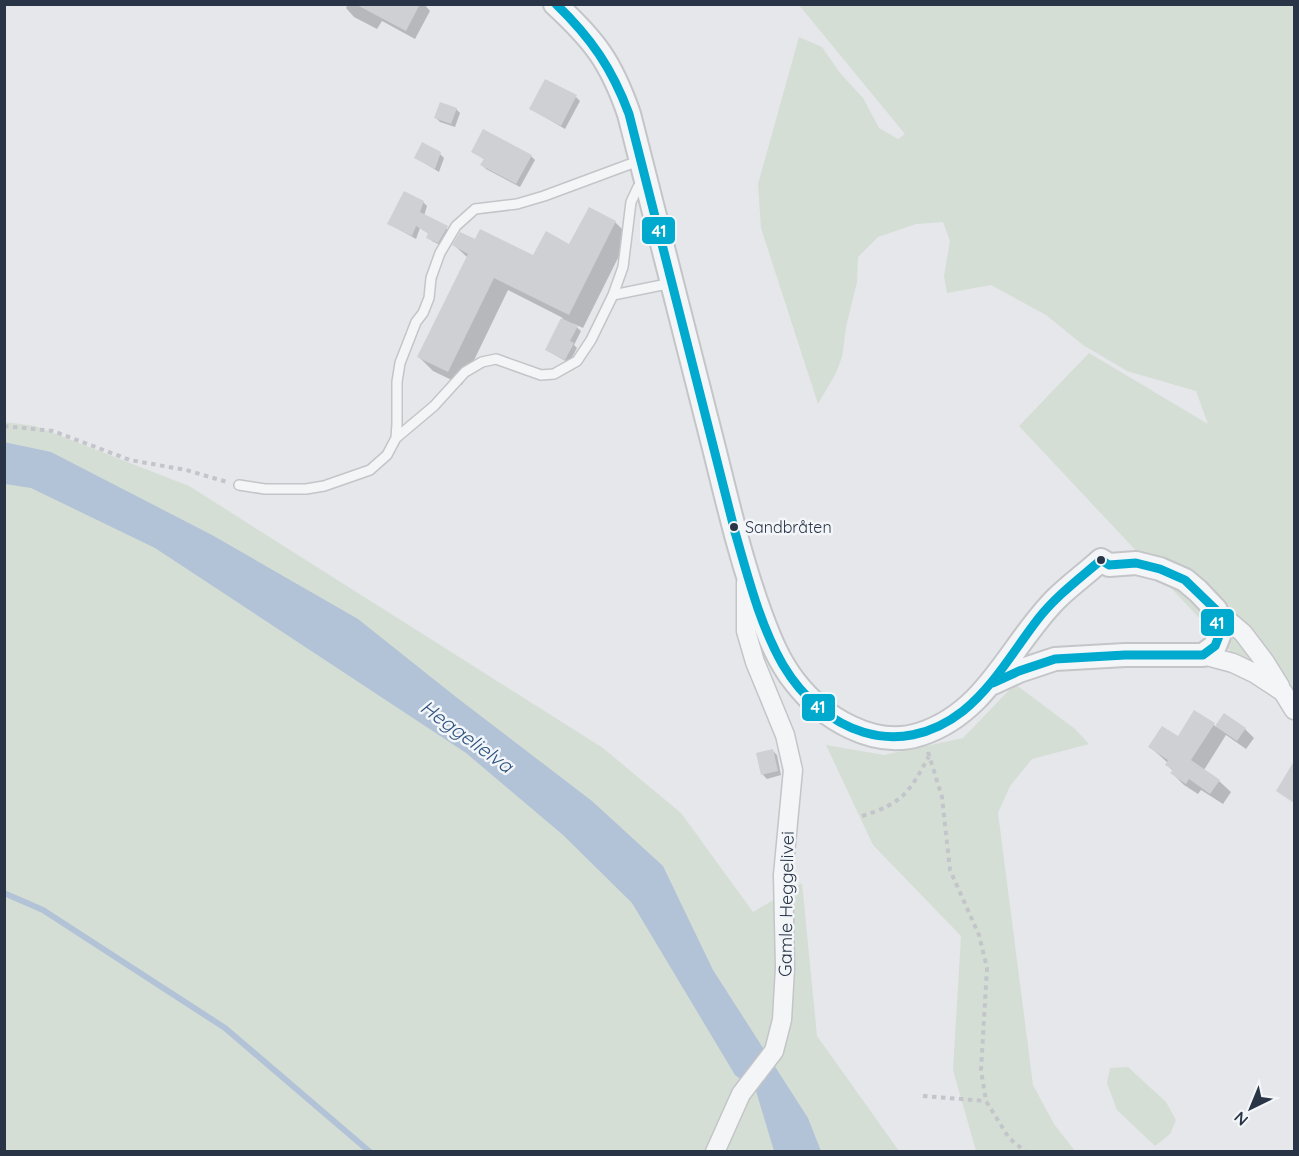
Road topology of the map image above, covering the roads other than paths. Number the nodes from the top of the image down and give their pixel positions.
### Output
1 (555, 4) edge
2 (641, 160) junction
3 (646, 183) junction
4 (672, 283) junction
5 (613, 295) junction
6 (396, 438) junction
7 (239, 485) road end
8 (746, 575) junction
9 (1216, 610) junction
10 (1203, 655) junction
11 (993, 683) junction
12 (1283, 692) junction
13 (1294, 710) edge
14 (715, 1152) edge

1 - 2 street
2 - 3 street
2 - 6 lane
3 - 4 street
3 - 5 lane
4 - 5 lane
4 - 8 street
5 - 6 lane
6 - 7 lane
8 - 11 street
8 - 14 street, Gamle Heggelivei
9 - 10 street
9 - 11 street
9 - 12 street
10 - 11 street
10 - 12 street
12 - 13 street

